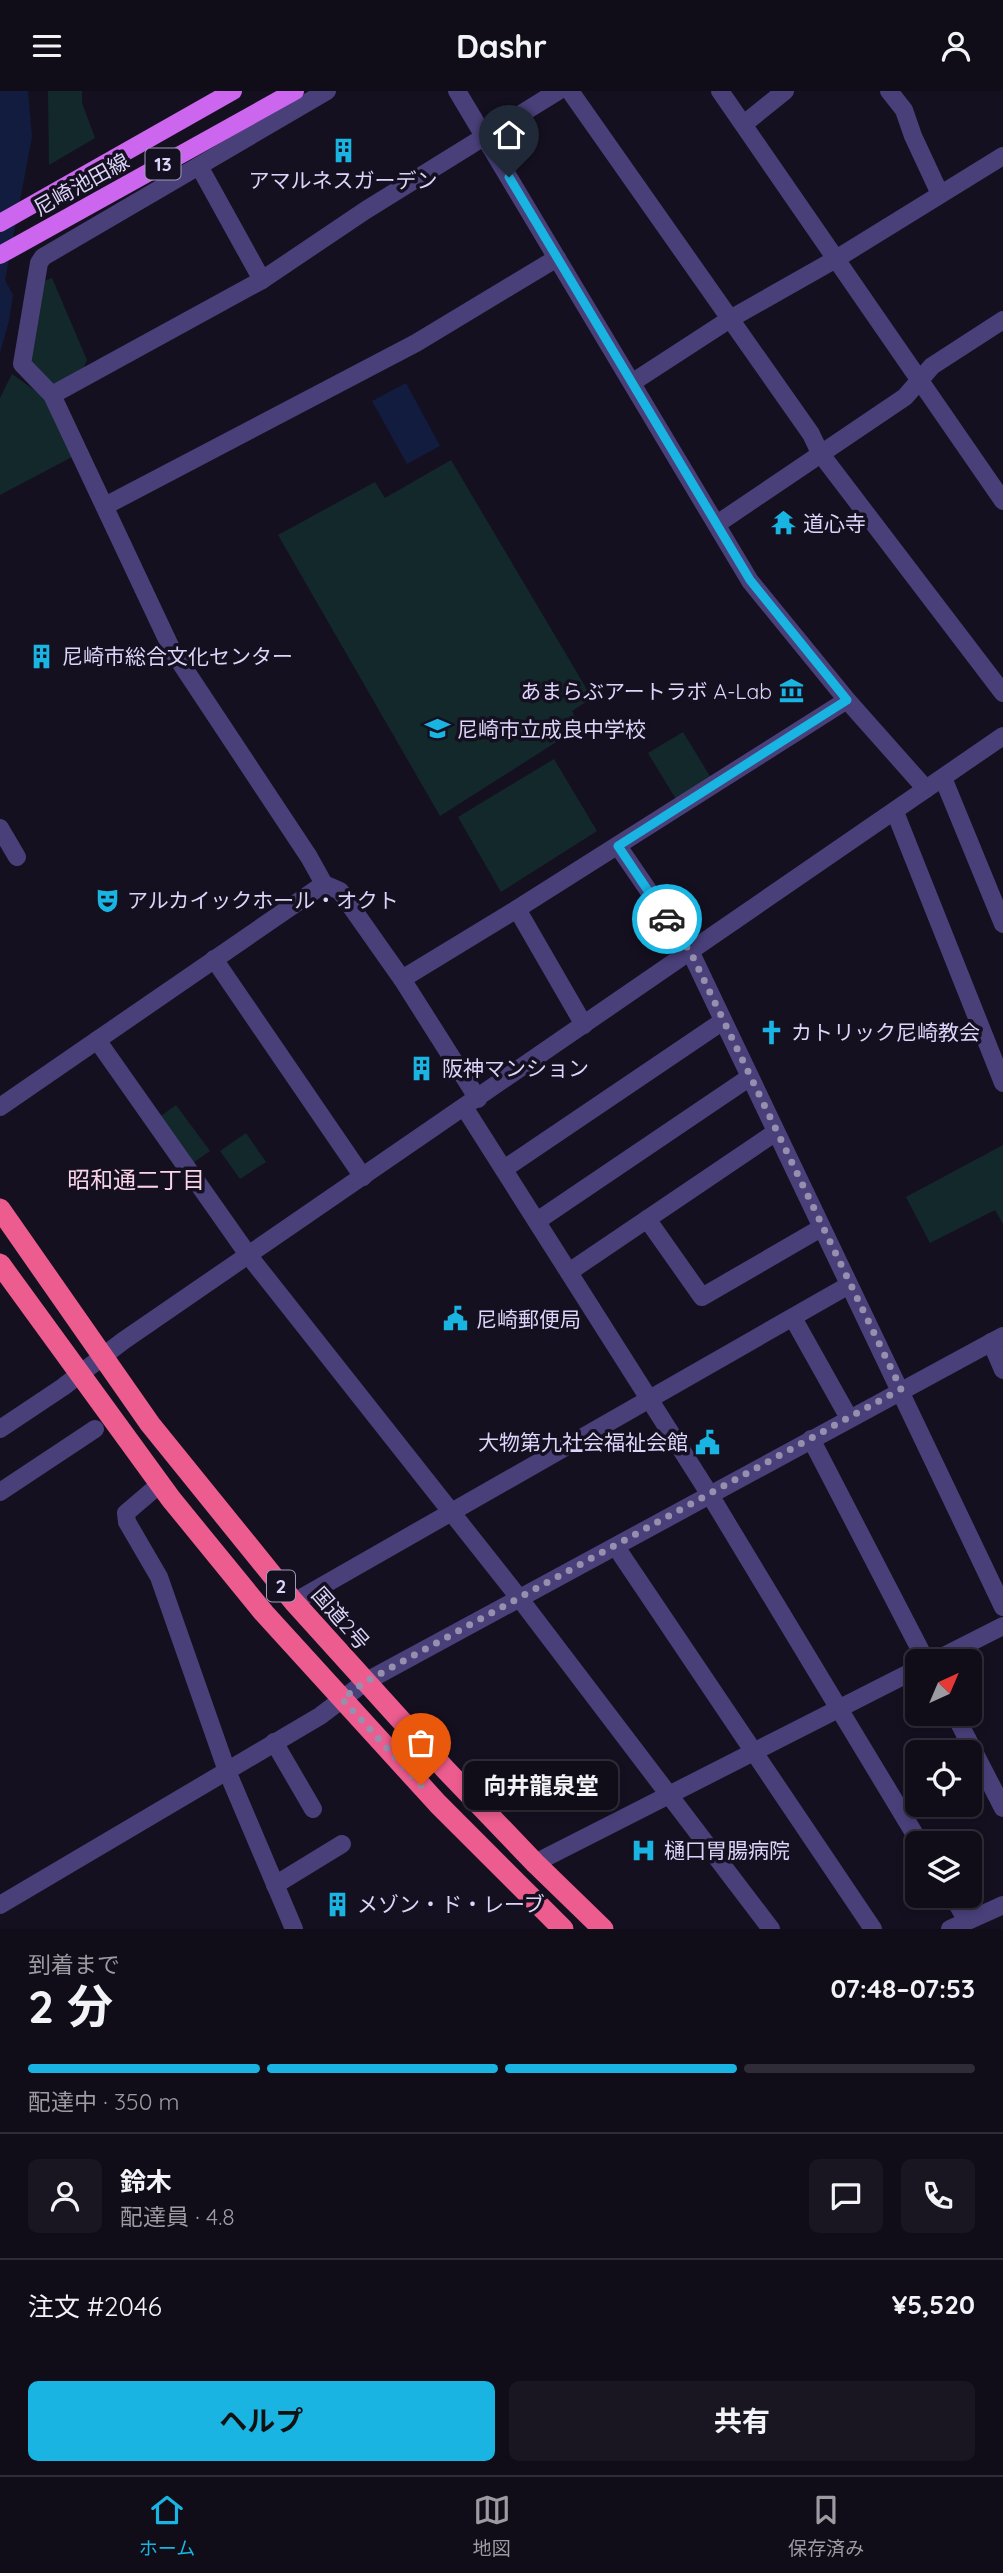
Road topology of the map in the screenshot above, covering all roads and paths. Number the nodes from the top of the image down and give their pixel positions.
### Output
1 (233, 91) edge
2 (295, 91) edge
3 (327, 91) edge
4 (457, 91) edge
5 (558, 91) edge
6 (570, 91) edge
7 (720, 91) edge
8 (785, 91) edge
9 (889, 91) edge
10 (744, 124) junction
11 (485, 136) junction
12 (1003, 156) edge
13 (199, 166) junction
14 (940, 194) junction
15 (0, 223) edge
16 (0, 255) edge
17 (557, 258) junction
18 (836, 259) junction
19 (262, 280) junction
20 (730, 319) junction
21 (1003, 320) edge
22 (918, 380) junction
23 (633, 382) junction
24 (52, 395) junction
25 (820, 453) junction
26 (1003, 501) edge
27 (105, 506) junction
28 (717, 524) junction
29 (1003, 693) edge
30 (847, 700) junction
31 (1003, 736) edge
32 (943, 778) junction
33 (926, 789) junction
34 (895, 812) junction
35 (0, 828) edge
36 (618, 846) junction
37 (16, 857) dead end
38 (324, 884) junction
39 (517, 909) junction
40 (1003, 924) edge
41 (691, 953) junction
42 (214, 959) junction
43 (402, 979) junction
44 (723, 1021) junction
45 (584, 1025) junction
46 (97, 1040) junction
47 (750, 1077) junction
48 (1003, 1083) edge
49 (471, 1103) junction
50 (0, 1107) edge
51 (776, 1132) junction
52 (503, 1169) junction
53 (363, 1177) junction
54 (0, 1209) edge
55 (647, 1219) junction
56 (537, 1221) junction
57 (821, 1228) junction
58 (249, 1257) junction
59 (0, 1264) edge
60 (569, 1272) junction
61 (849, 1285) junction
62 (793, 1318) junction
63 (997, 1339) edge
64 (103, 1356) junction
65 (1003, 1370) edge
66 (79, 1374) junction
67 (901, 1389) junction
68 (648, 1399) junction
69 (849, 1418) junction
70 (0, 1429) edge
71 (95, 1429) dead end
72 (811, 1439) junction
73 (160, 1484) junction
74 (0, 1492) edge
75 (710, 1495) junction
76 (451, 1511) junction
77 (615, 1547) junction
78 (520, 1599) junction
79 (294, 1602) junction
80 (1003, 1607) edge
81 (1003, 1626) edge
82 (920, 1649) edge
83 (958, 1649) edge
84 (905, 1675) edge
85 (365, 1682) junction
86 (342, 1699) junction
87 (839, 1707) junction
88 (961, 1726) edge
89 (274, 1742) junction
90 (753, 1752) junction
91 (227, 1770) junction
92 (670, 1796) junction
93 (1003, 1808) edge
94 (313, 1809) dead end
95 (913, 1831) edge
96 (342, 1844) dead end
97 (535, 1863) junction
98 (275, 1885) junction
99 (0, 1905) edge
100 (960, 1908) edge
101 (1002, 1908) edge
102 (967, 1921) junction
103 (294, 1929) edge
104 (563, 1929) edge
105 (603, 1929) edge
106 (771, 1929) edge
107 (873, 1929) edge
108 (950, 1929) edge

1 - 15 main road, 尼崎池田線 / 13
2 - 16 main road, 尼崎池田線 / 13
3 - 13 street
4 - 11 street
5 - 11 street
6 - 20 street
7 - 10 street
8 - 10 street
9 - 14 street
10 - 18 street
11 - 17 street
11 - 19 street
12 - 14 street
13 - 19 street
13 - 24 street
14 - 18 street
17 - 23 street
17 - 27 street
18 - 20 street
18 - 22 street
19 - 24 street
20 - 23 street
20 - 25 street
21 - 22 street
22 - 25 street
22 - 26 street
23 - 28 street
24 - 27 street
25 - 28 street
25 - 29 street
27 - 38 street
28 - 30 street
30 - 33 street
30 - 36 street
31 - 32 street
32 - 33 street
32 - 40 street
33 - 34 street
34 - 41 street
34 - 48 street
35 - 37 street
36 - 39 street
36 - 41 street
38 - 42 street
38 - 43 street
39 - 43 street
39 - 45 street
41 - 44 street
41 - 45 street
42 - 46 street
42 - 53 street
43 - 49 street
44 - 47 street
44 - 52 street
45 - 49 street
46 - 50 street
46 - 58 street
47 - 51 street
47 - 56 street
49 - 52 street
49 - 53 street
51 - 55 street
51 - 57 street
52 - 56 street
53 - 58 street
54 - 64 highway, 国道2号 / 2
55 - 57 street
55 - 60 street
56 - 60 street
57 - 61 street
58 - 64 street
58 - 76 street
59 - 66 highway, 2
60 - 68 street
61 - 62 street
61 - 67 street
62 - 68 street
62 - 69 street
63 - 65 street
63 - 67 street
64 - 66 street
64 - 79 highway, 国道2号 / 2
66 - 70 street
66 - 73 highway, 2
67 - 69 street
67 - 80 street
68 - 75 street
68 - 76 street
69 - 72 street
71 - 74 street
72 - 75 street
72 - 82 street
73 - 86 highway, 2
73 - 91 street
75 - 77 street
75 - 87 street
76 - 78 street
76 - 79 street
77 - 78 street
77 - 90 street
78 - 85 street
78 - 92 street
79 - 85 highway, 国道2号 / 2
81 - 83 street
84 - 87 street
85 - 86 street
85 - 97 highway, 国道2号 / 2
86 - 89 street
86 - 104 highway, 2
87 - 90 street
87 - 95 street
88 - 93 street
89 - 91 street
89 - 94 street
90 - 92 street
90 - 107 street
91 - 98 street
91 - 99 street
92 - 97 street
92 - 106 street
96 - 98 street
97 - 105 highway, 国道2号 / 2
98 - 103 street
100 - 102 street
101 - 102 street
102 - 108 street

